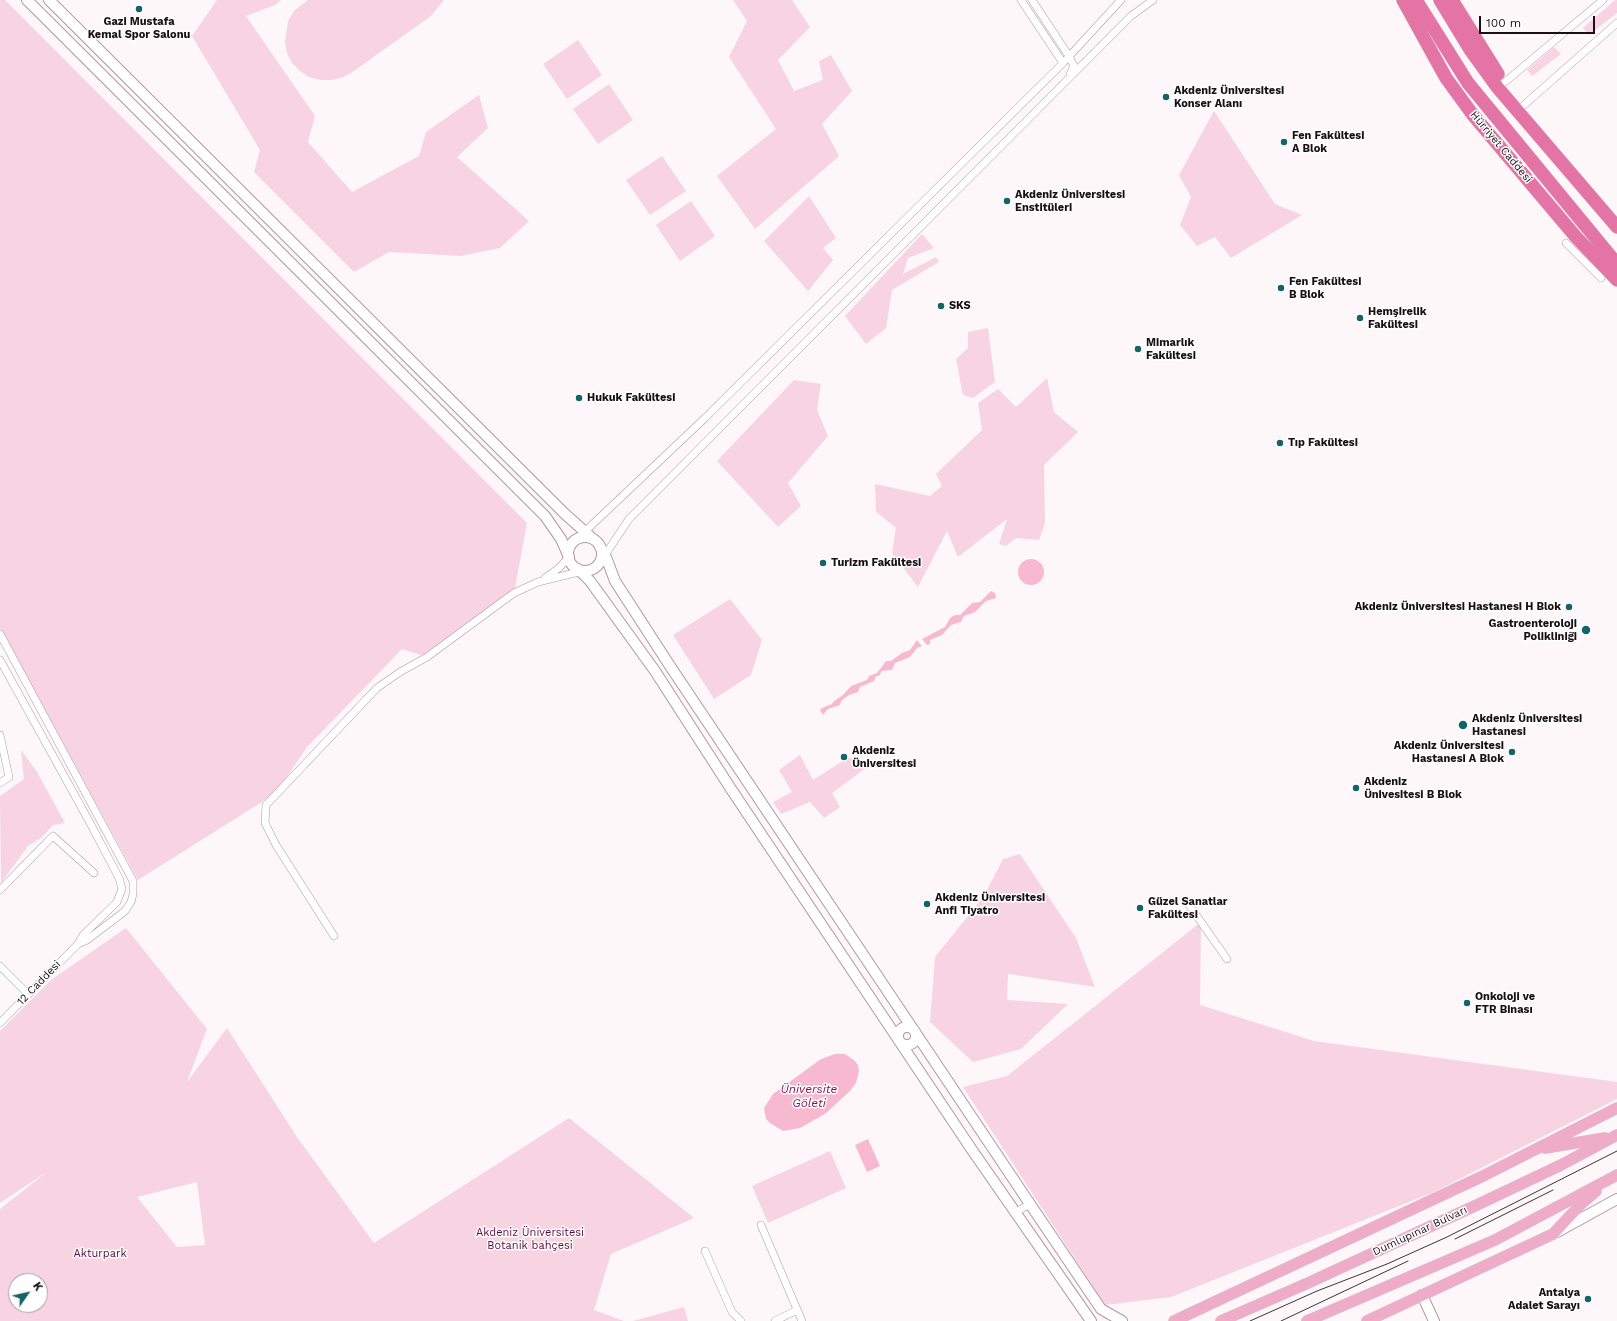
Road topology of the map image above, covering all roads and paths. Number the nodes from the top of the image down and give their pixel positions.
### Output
1 (27, 0) edge
2 (50, 0) edge
3 (1021, 0) edge
4 (1032, 0) edge
5 (1121, 0) edge
6 (1153, 0) edge
7 (1403, 0) edge
8 (1416, 0) edge
9 (1440, 0) edge
10 (1452, 0) edge
11 (1603, 0) edge
12 (1617, 23) edge
13 (1069, 56) junction
14 (1063, 63) junction
15 (1506, 82) junction
16 (1056, 93) junction
17 (1524, 105) junction
18 (1617, 217) edge
19 (1617, 227) edge
20 (1566, 243) dead end
21 (1617, 264) edge
22 (1601, 278) dead end
23 (1617, 280) edge
24 (585, 537) junction
25 (603, 551) junction
26 (568, 557) junction
27 (581, 571) junction
28 (538, 582) junction
29 (0, 634) edge
30 (0, 660) edge
31 (3, 672) edge
32 (0, 735) edge
33 (0, 783) edge
34 (94, 873) dead end
35 (0, 890) edge
36 (1189, 905) dead end
37 (334, 936) dead end
38 (78, 944) junction
39 (1227, 959) dead end
40 (0, 966) edge
41 (28, 994) junction
42 (0, 1023) edge
43 (915, 1030) junction
44 (900, 1041) junction
45 (1617, 1108) edge
46 (1616, 1136) edge
47 (1533, 1151) junction
48 (1615, 1176) edge
49 (1617, 1199) edge
50 (1030, 1204) junction
51 (1016, 1212) junction
52 (761, 1226) dead end
53 (1554, 1234) junction
54 (705, 1251) dead end
55 (1422, 1295) junction
56 (797, 1310) junction
57 (742, 1321) edge
58 (775, 1321) edge
59 (802, 1321) edge
60 (1091, 1321) edge
61 (1122, 1321) edge
62 (1174, 1321) edge
63 (1221, 1321) edge
64 (1306, 1321) edge
65 (1367, 1321) edge
66 (1434, 1321) edge

1 - 26 street
2 - 24 street
3 - 14 street
4 - 13 street
5 - 13 street
6 - 16 street
7 - 23 highway, Hürriyet Caddesi
8 - 21 highway
9 - 19 highway
10 - 15 highway
11 - 15 street
12 - 17 street
13 - 14 street
13 - 16 street
14 - 24 street
15 - 17 highway
16 - 25 street
17 - 18 highway
20 - 22 street
24 - 25 street
24 - 26 street
25 - 27 street
25 - 43 street
26 - 27 street
26 - 28 street
27 - 28 street
27 - 44 street
28 - 37 street
29 - 38 street
30 - 31 street
31 - 38 street
32 - 33 street
34 - 35 street
36 - 39 street
38 - 41 street, 12 Caddesi
40 - 41 street
41 - 42 street, 12 Caddesi
43 - 44 street
43 - 50 street
44 - 51 street
45 - 47 main road
46 - 47 main road
46 - 63 main road, Dumlupınar Bulvarı
47 - 62 main road
48 - 53 main road
48 - 64 main road
49 - 53 street
50 - 51 street
50 - 61 street
51 - 60 street
52 - 56 street
53 - 55 main road
54 - 57 street
55 - 65 main road
55 - 66 street
56 - 58 street
56 - 59 street

